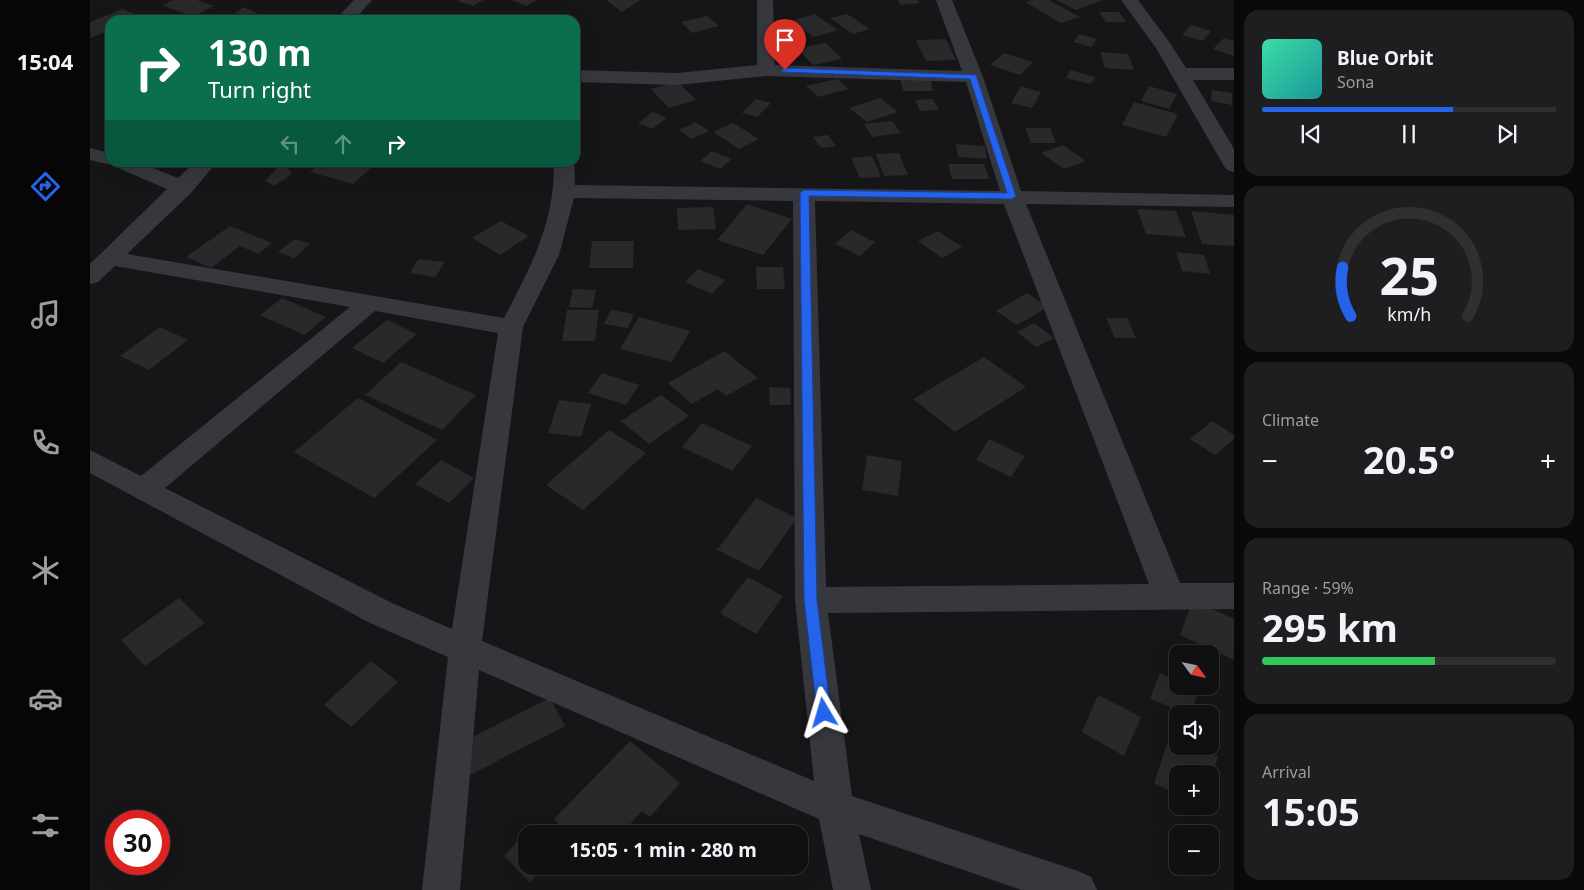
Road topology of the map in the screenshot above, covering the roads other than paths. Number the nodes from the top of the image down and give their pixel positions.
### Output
1 (364, 0) edge
2 (765, 0) edge
3 (944, 0) edge
4 (1129, 0) edge
5 (349, 15) edge
6 (766, 70) junction
7 (1179, 74) junction
8 (1234, 74) edge
9 (580, 76) edge
10 (974, 77) junction
11 (90, 154) edge
12 (105, 158) edge
13 (1234, 166) edge
14 (132, 167) edge
15 (202, 167) edge
16 (564, 167) edge
17 (183, 188) junction
18 (565, 191) junction
19 (804, 193) junction
20 (1012, 196) junction
21 (1234, 201) edge
22 (110, 258) junction
23 (90, 277) edge
24 (370, 303) junction
25 (511, 327) junction
26 (90, 460) edge
27 (143, 490) junction
28 (1234, 596) edge
29 (1170, 597) junction
30 (810, 600) junction
31 (465, 649) junction
32 (835, 808) junction
33 (441, 890) edge
34 (852, 890) edge
35 (1078, 890) edge

1 - 5 street
2 - 6 street
3 - 10 street
4 - 7 street
6 - 9 street
6 - 10 street
7 - 8 street
7 - 13 street
10 - 20 street
11 - 12 street
14 - 17 street
15 - 17 street
16 - 18 street
17 - 22 street
18 - 19 street
18 - 25 street
19 - 20 street
19 - 30 street
20 - 21 street
20 - 29 street
22 - 23 street
22 - 24 street
24 - 25 street
24 - 27 street
25 - 31 street
26 - 27 street
27 - 31 street
28 - 29 street
29 - 30 street
30 - 32 street
31 - 32 street
31 - 33 street
32 - 34 street
32 - 35 street

